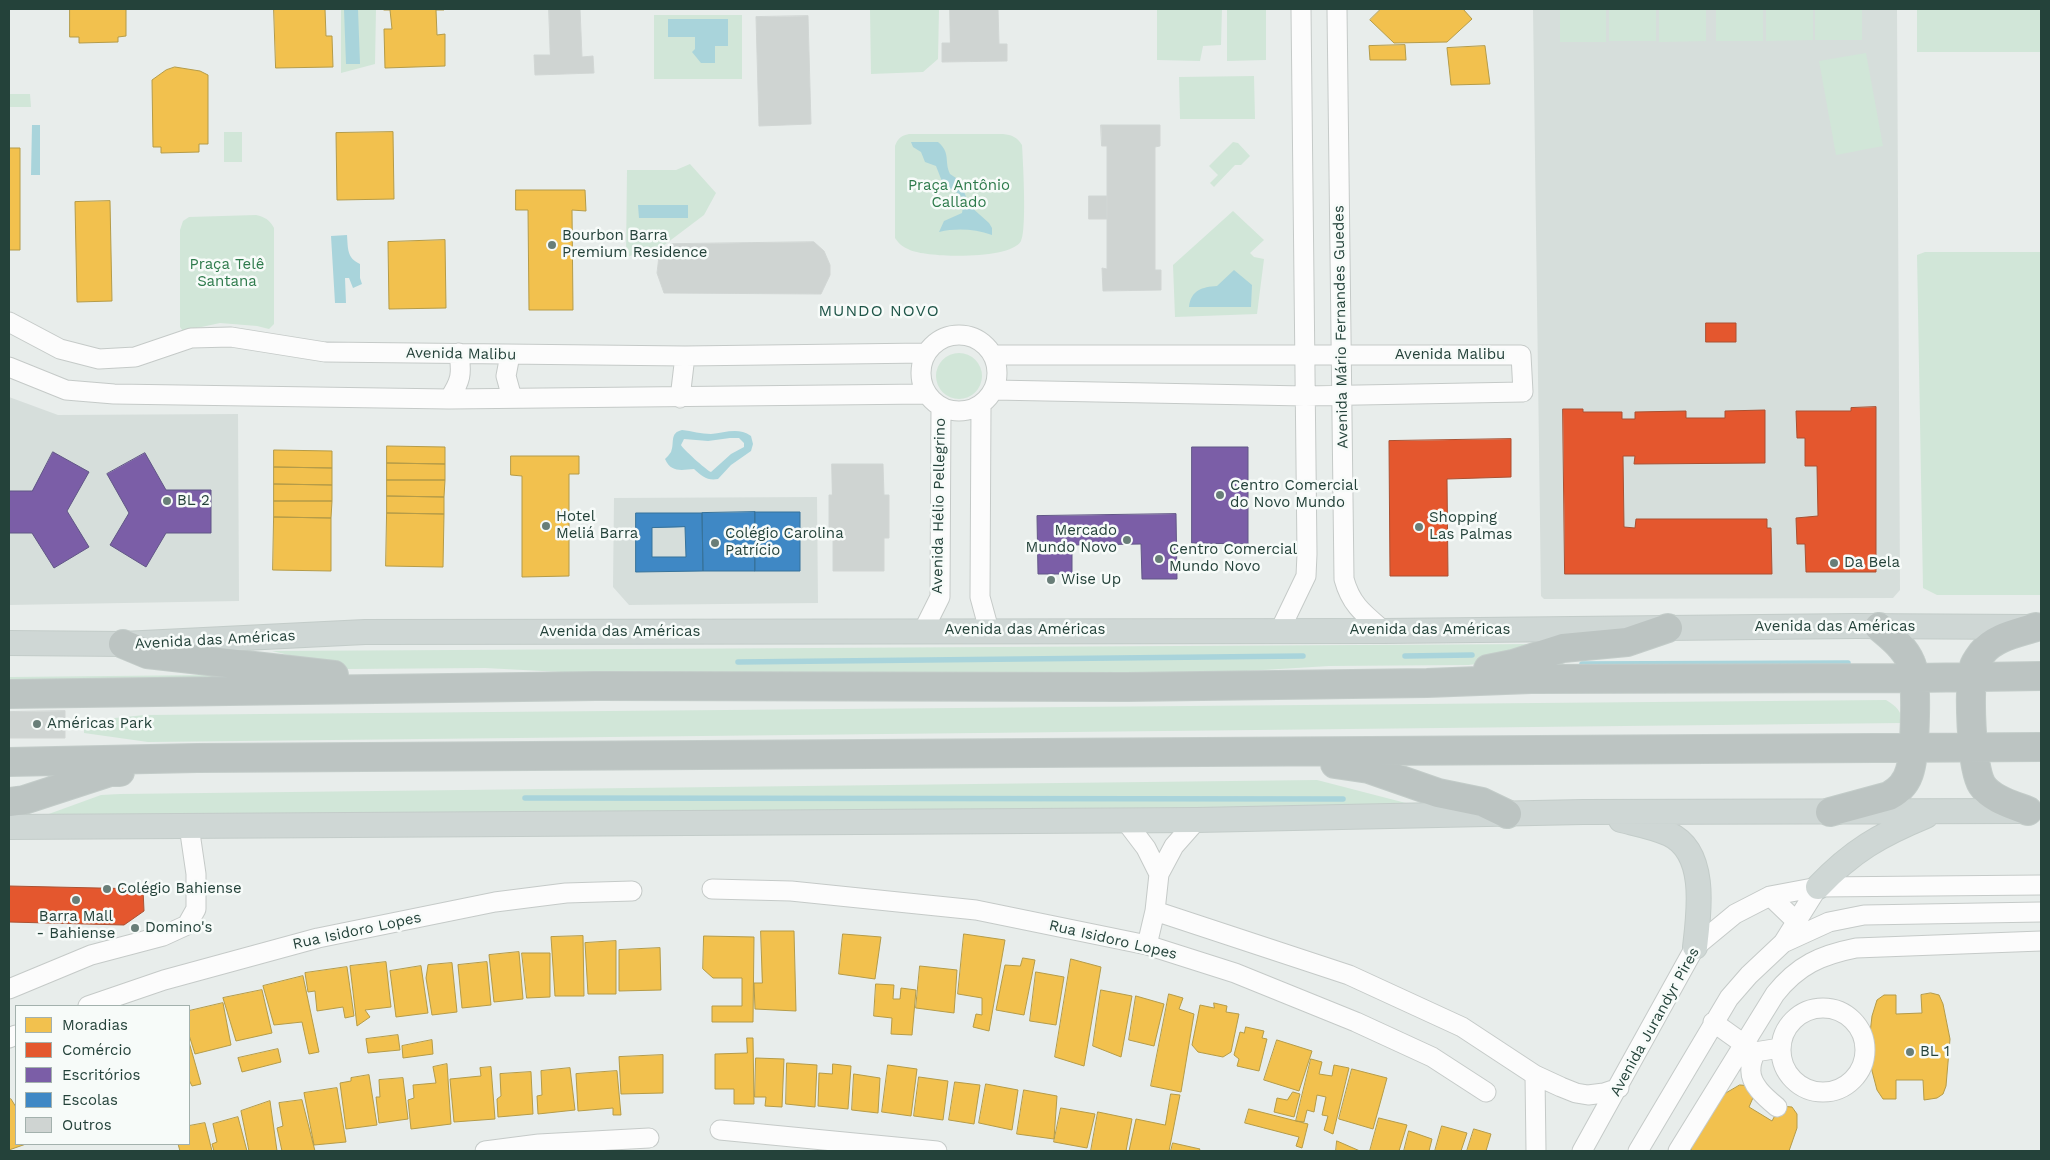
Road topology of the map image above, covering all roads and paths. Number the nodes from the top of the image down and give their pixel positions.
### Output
1 (1300, 9) edge
2 (1337, 9) edge
3 (9, 322) edge
4 (459, 353) junction
5 (926, 354) junction
6 (1305, 354) junction
7 (1341, 354) junction
8 (510, 355) junction
9 (994, 355) junction
10 (685, 356) junction
11 (9, 367) edge
12 (994, 390) junction
13 (926, 394) junction
14 (1341, 395) junction
15 (1305, 396) junction
16 (512, 398) junction
17 (680, 398) junction
18 (449, 399) junction
19 (981, 405) junction
20 (941, 407) junction
21 (1879, 627) junction
22 (2039, 627) edge
23 (1668, 628) junction
24 (923, 630) junction
25 (989, 630) junction
26 (1280, 630) junction
27 (1384, 630) junction
28 (9, 643) edge
29 (123, 644) junction
30 (2041, 676) edge
31 (1972, 677) junction
32 (1914, 678) junction
33 (1427, 683) junction
34 (391, 689) junction
35 (9, 694) edge
36 (2041, 747) edge
37 (1913, 748) junction
38 (1973, 748) junction
39 (1283, 751) junction
40 (197, 758) junction
41 (9, 762) edge
42 (9, 802) edge
43 (1938, 811) junction
44 (2035, 811) edge
45 (1583, 812) junction
46 (1830, 812) junction
47 (1507, 814) junction
48 (1124, 819) junction
49 (1197, 820) junction
50 (189, 826) junction
51 (9, 827) edge
52 (1159, 874) junction
53 (2041, 885) edge
54 (1818, 887) junction
55 (712, 889) dead end
56 (632, 891) dead end
57 (1770, 896) junction
58 (1155, 911) junction
59 (2041, 912) edge
60 (1796, 921) junction
61 (2041, 942) edge
62 (1784, 943) junction
63 (1147, 945) junction
64 (1695, 947) junction
65 (9, 989) edge
66 (91, 1005) edge
67 (1714, 1022) junction
68 (1751, 1048) junction
69 (1780, 1048) junction
70 (1535, 1075) junction
71 (1619, 1088) junction
72 (1486, 1092) dead end
73 (1777, 1107) dead end
74 (720, 1130) dead end
75 (649, 1138) dead end
76 (486, 1151) edge
77 (937, 1151) edge
78 (1536, 1151) edge
79 (1582, 1151) edge
80 (1638, 1151) edge
81 (1678, 1151) edge

1 - 6 street
2 - 7 street, Avenida Mário Fernandes Guedes
3 - 4 street, Avenida Malibu
4 - 8 street, Avenida Malibu
4 - 18 street
5 - 9 street
5 - 10 street, Avenida Malibu
5 - 13 street
6 - 7 street, Avenida Malibu
6 - 9 street, Avenida Malibu
6 - 15 street
7 - 14 street, Avenida Mário Fernandes Guedes
7 - 14 street, Avenida Malibu
8 - 10 street, Avenida Malibu
8 - 16 street
9 - 12 street
10 - 17 street
11 - 18 street
12 - 15 street, Avenida Malibu
12 - 19 street
13 - 17 street
13 - 20 street
14 - 15 street, Avenida Malibu
14 - 27 street, Avenida Mário Fernandes Guedes
15 - 26 street
16 - 17 street
16 - 18 street
19 - 20 street
19 - 25 street
20 - 24 street, Avenida Hélio Pellegrino
21 - 22 main road, Avenida das Américas
21 - 23 main road, Avenida das Américas
21 - 32 highway
22 - 31 highway
23 - 27 main road, Avenida das Américas
23 - 33 highway
24 - 25 main road, Avenida das Américas
24 - 29 main road, Avenida das Américas
25 - 26 main road, Avenida das Américas
26 - 27 main road, Avenida das Américas
28 - 29 main road, Avenida das Américas
29 - 34 highway
30 - 31 highway
31 - 32 highway
31 - 38 highway
32 - 33 highway
32 - 37 highway
33 - 34 highway
34 - 35 highway
36 - 38 highway
37 - 38 highway
37 - 39 highway
37 - 46 highway
38 - 44 highway
39 - 40 highway
39 - 47 highway
40 - 41 highway
40 - 42 highway
43 - 44 main road
43 - 46 main road
43 - 54 main road
45 - 46 main road
45 - 47 main road
45 - 64 main road
47 - 49 main road
48 - 49 main road
48 - 50 main road
48 - 52 street
49 - 52 street
50 - 51 main road
50 - 65 street
52 - 58 street
53 - 54 street, Avenida Jurandyr Pires
54 - 57 street, Avenida Jurandyr Pires
54 - 60 street
55 - 63 street, Rua Isidoro Lopes
56 - 66 street, Rua Isidoro Lopes
57 - 60 street
57 - 64 street, Avenida Jurandyr Pires
58 - 63 street
58 - 70 street
59 - 62 street
60 - 62 street
61 - 68 street
62 - 67 street
63 - 72 street, Rua Isidoro Lopes
64 - 71 street, Avenida Jurandyr Pires
67 - 68 street
67 - 80 street
68 - 69 street
68 - 73 street
68 - 81 street
69 - 69 street
70 - 71 street
70 - 78 street
71 - 79 street, Avenida Jurandyr Pires
74 - 77 street
75 - 76 street

